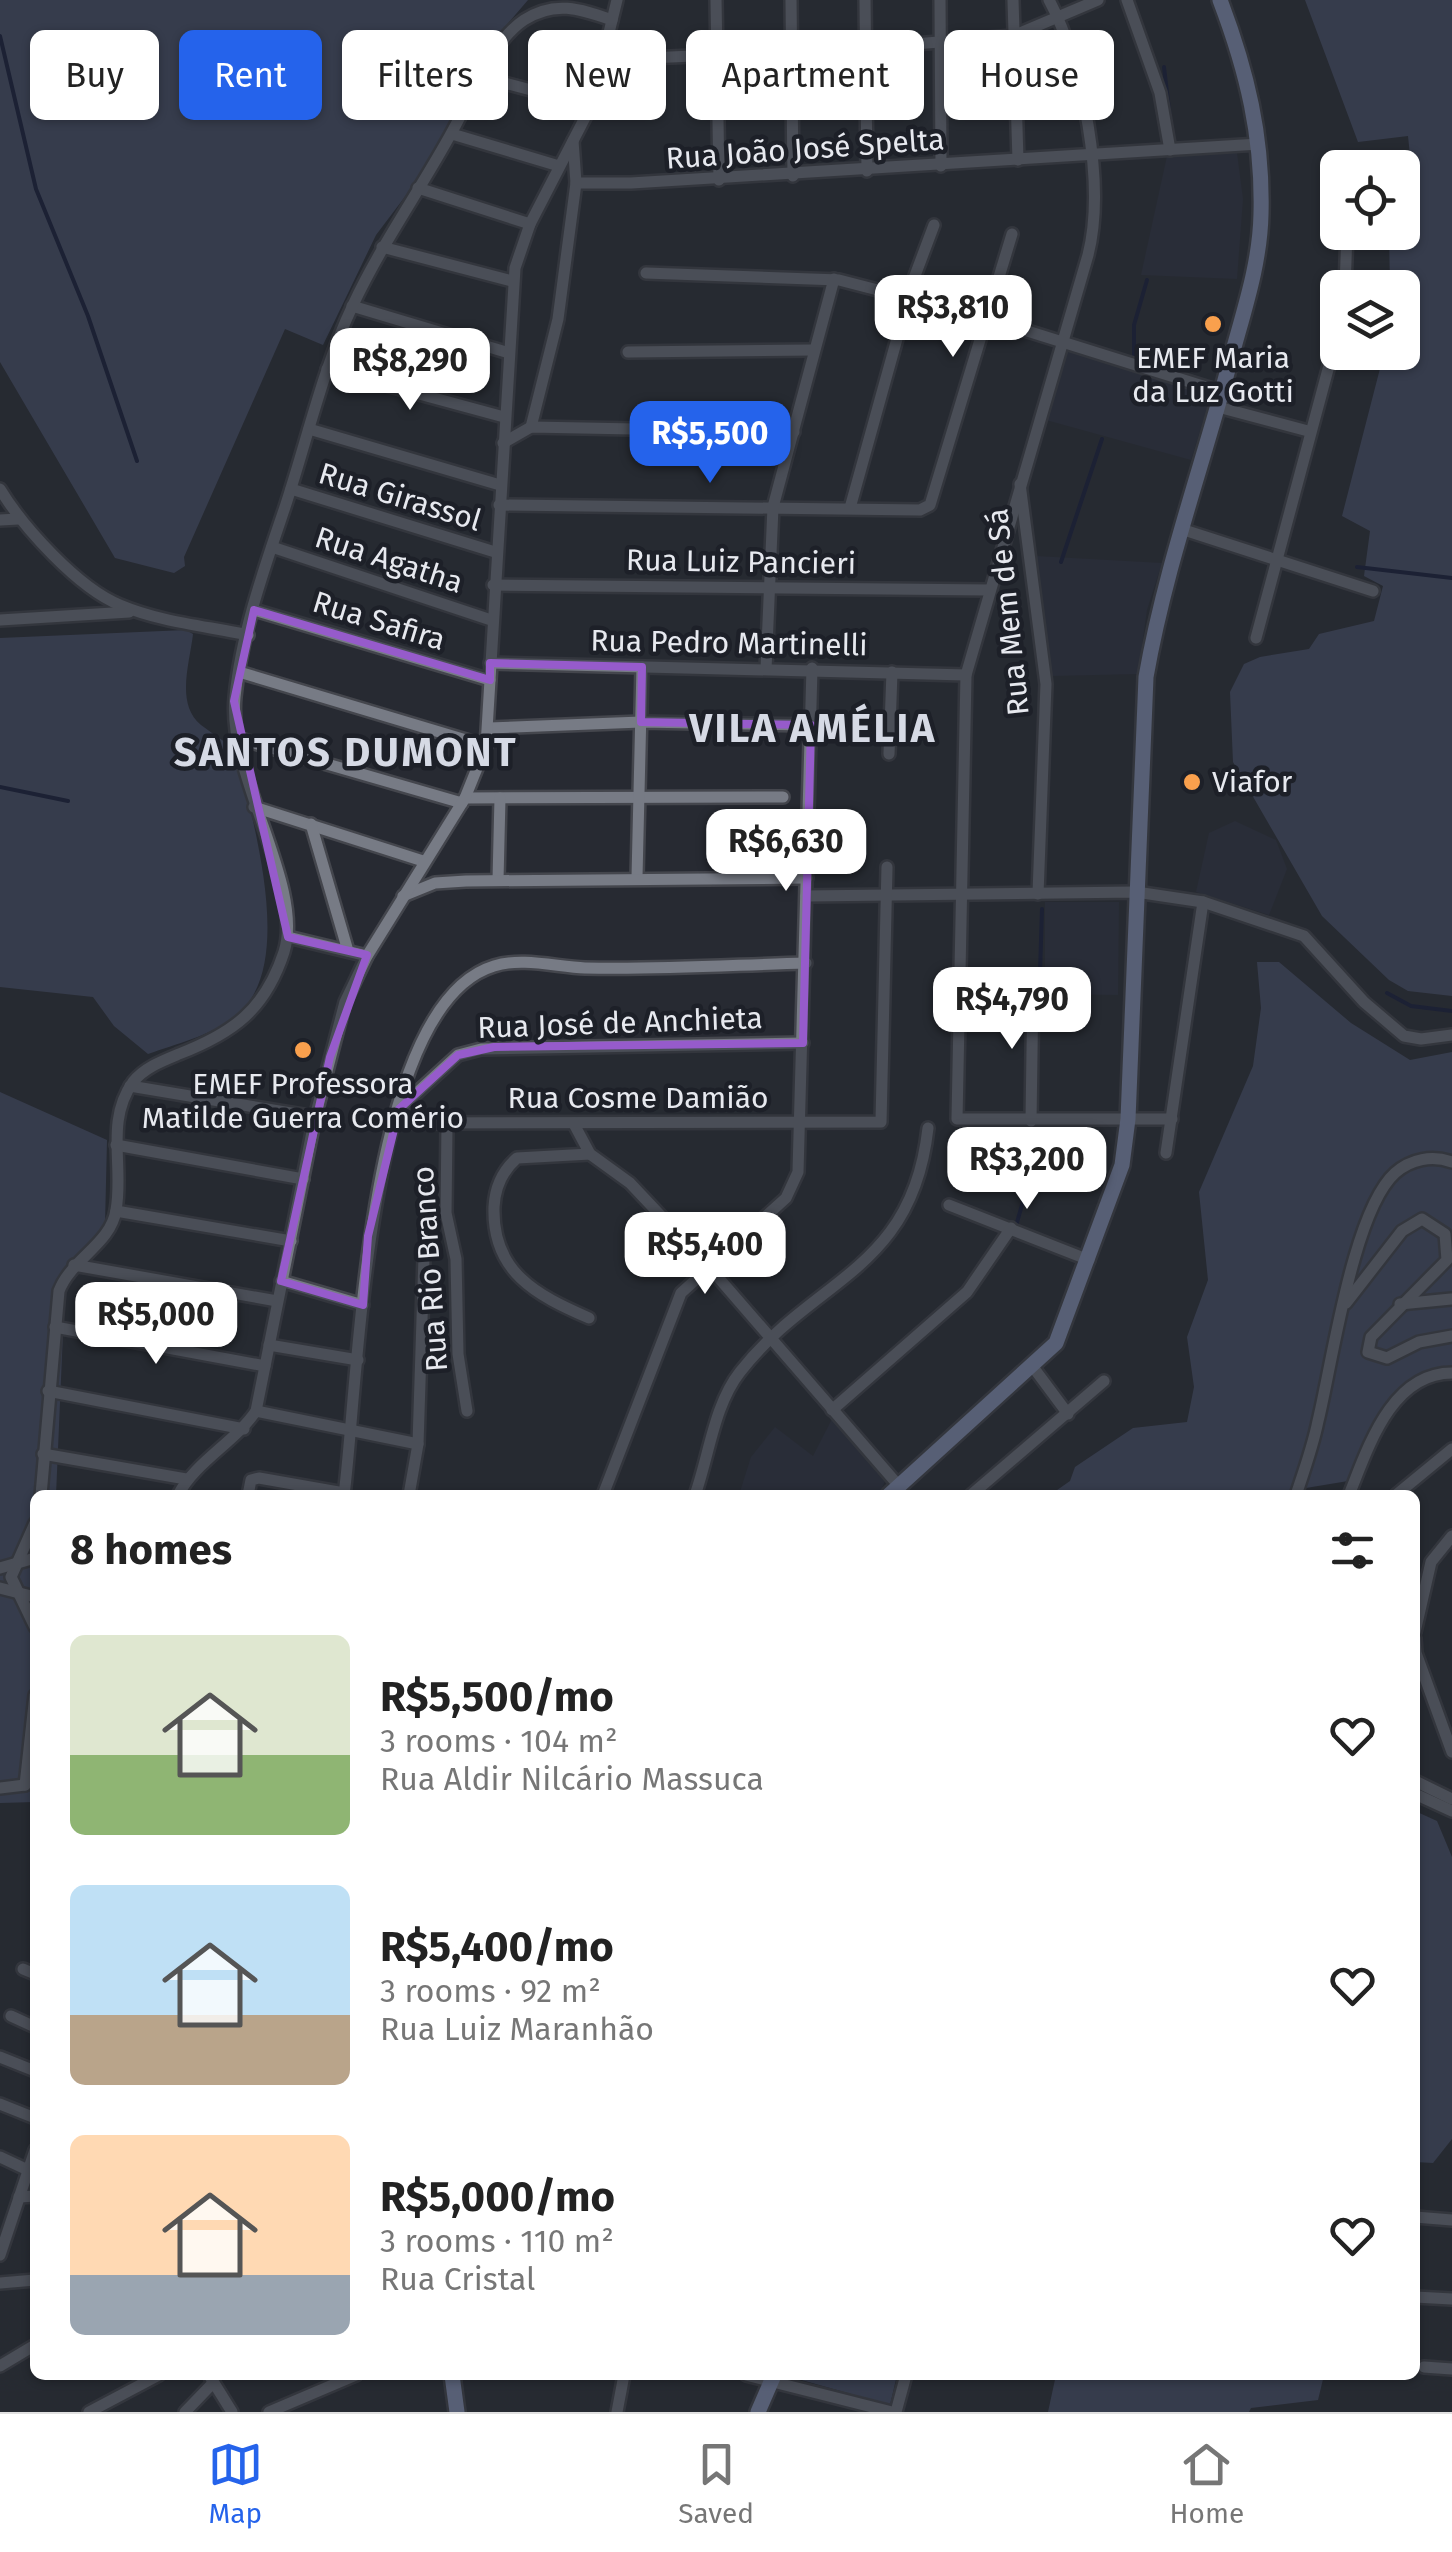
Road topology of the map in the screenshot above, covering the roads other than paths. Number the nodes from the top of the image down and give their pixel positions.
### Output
1 (617, 0) edge
2 (716, 0) edge
3 (791, 0) edge
4 (865, 0) edge
5 (940, 0) edge
6 (1013, 0) edge
7 (1049, 0) edge
8 (1098, 0) edge
9 (1127, 0) edge
10 (1220, 0) edge
11 (1057, 14) junction
12 (612, 20) junction
13 (610, 30) edge
14 (716, 30) edge
15 (791, 30) edge
16 (865, 30) edge
17 (1013, 30) edge
18 (1025, 30) edge
19 (508, 37) edge
20 (944, 43) edge
21 (939, 44) junction
22 (924, 45) edge
23 (459, 120) edge
24 (584, 120) edge
25 (718, 120) edge
26 (792, 120) edge
27 (866, 120) edge
28 (1016, 120) edge
29 (452, 134) junction
30 (573, 140) junction
31 (1259, 144) junction
32 (1170, 150) junction
33 (1090, 156) junction
34 (1018, 160) junction
35 (559, 166) junction
36 (941, 166) junction
37 (867, 171) junction
38 (793, 176) junction
39 (719, 180) junction
40 (576, 182) junction
41 (418, 188) junction
42 (530, 224) junction
43 (934, 225) dead end
44 (1012, 234) dead end
45 (382, 248) junction
46 (646, 273) dead end
47 (834, 279) junction
48 (512, 281) junction
49 (909, 298) junction
50 (352, 306) junction
51 (986, 318) junction
52 (1063, 340) junction
53 (814, 350) junction
54 (628, 352) dead end
55 (509, 353) junction
56 (327, 369) junction
57 (1326, 370) edge
58 (1220, 399) junction
59 (504, 417) junction
60 (531, 428) junction
61 (309, 429) junction
62 (1308, 431) junction
63 (794, 432) junction
64 (503, 444) junction
65 (1020, 480) junction
66 (500, 485) junction
67 (0, 488) edge
68 (291, 489) junction
69 (499, 505) junction
70 (773, 506) junction
71 (850, 508) junction
72 (18, 518) junction
73 (0, 520) edge
74 (1181, 530) junction
75 (272, 547) junction
76 (495, 552) junction
77 (1277, 559) junction
78 (493, 585) junction
79 (768, 586) junction
80 (989, 590) junction
81 (1373, 591) dead end
82 (254, 610) junction
83 (138, 612) junction
84 (0, 620) edge
85 (490, 620) junction
86 (248, 635) junction
87 (1256, 638) dead end
88 (490, 663) junction
89 (642, 666) junction
90 (766, 668) junction
91 (812, 668) junction
92 (239, 672) junction
93 (892, 672) junction
94 (966, 675) junction
95 (490, 680) junction
96 (641, 722) junction
97 (811, 725) junction
98 (489, 728) junction
99 (237, 738) junction
100 (486, 746) junction
101 (889, 754) dead end
102 (782, 797) dead end
103 (500, 798) junction
104 (640, 798) junction
105 (464, 801) junction
106 (254, 806) junction
107 (312, 824) junction
108 (423, 861) junction
109 (887, 866) dead end
110 (637, 877) junction
111 (807, 878) junction
112 (498, 880) junction
113 (1136, 892) junction
114 (1038, 894) junction
115 (403, 896) junction
116 (806, 896) junction
117 (885, 896) junction
118 (962, 896) junction
119 (1203, 902) junction
120 (288, 936) junction
121 (348, 952) junction
122 (366, 956) junction
123 (806, 963) junction
124 (1034, 984) dead end
125 (1452, 1034) edge
126 (803, 1043) junction
127 (130, 1086) junction
128 (400, 1109) junction
129 (315, 1117) junction
130 (1128, 1119) junction
131 (1172, 1119) junction
132 (1031, 1121) junction
133 (800, 1122) junction
134 (395, 1123) junction
135 (447, 1124) junction
136 (574, 1124) junction
137 (928, 1128) dead end
138 (116, 1145) junction
139 (1166, 1152) dead end
140 (590, 1154) junction
141 (1452, 1162) edge
142 (303, 1179) junction
143 (949, 1204) dead end
144 (116, 1211) junction
145 (1012, 1228) junction
146 (291, 1241) junction
147 (424, 1257) dead end
148 (1089, 1260) junction
149 (74, 1265) junction
150 (710, 1268) junction
151 (282, 1281) junction
152 (1451, 1299) edge
153 (277, 1301) junction
154 (1400, 1304) junction
155 (362, 1305) junction
156 (1343, 1306) junction
157 (589, 1318) dead end
158 (54, 1327) junction
159 (1452, 1336) edge
160 (772, 1340) junction
161 (269, 1345) junction
162 (358, 1360) junction
163 (265, 1366) junction
164 (1032, 1367) junction
165 (1452, 1372) edge
166 (1104, 1381) dead end
167 (48, 1391) junction
168 (832, 1410) junction
169 (256, 1411) junction
170 (466, 1411) dead end
171 (1068, 1414) junction
172 (244, 1429) junction
173 (351, 1434) junction
174 (418, 1444) junction
175 (1452, 1449) edge
176 (43, 1454) junction
177 (186, 1479) junction
178 (290, 1489) edge
179 (41, 1490) edge
180 (180, 1490) edge
181 (249, 1490) edge
182 (344, 1490) edge
183 (410, 1490) edge
184 (605, 1490) edge
185 (698, 1490) edge
186 (894, 1490) edge
187 (977, 1490) edge
188 (1298, 1490) edge
189 (1350, 1490) edge
190 (1402, 1490) edge
191 (30, 1533) edge
192 (1452, 1536) edge
193 (30, 1559) edge
194 (14, 1564) junction
195 (0, 1568) edge
196 (0, 1588) edge
197 (16, 1592) junction
198 (30, 1596) edge
199 (1420, 1614) edge
200 (30, 1618) edge
201 (1420, 1650) edge
202 (1448, 1734) edge
203 (30, 1740) edge
204 (1452, 1752) edge
205 (1420, 1783) edge
206 (25, 1785) junction
207 (0, 1788) edge
208 (30, 1790) edge
209 (1420, 1796) edge
210 (1452, 1798) edge
211 (1452, 1811) edge
212 (11, 2016) dead end
213 (30, 2024) edge
214 (0, 2058) edge
215 (30, 2068) edge
216 (0, 2104) edge
217 (30, 2116) edge
218 (0, 2157) edge
219 (30, 2171) edge
220 (30, 2176) edge
221 (30, 2197) edge
222 (18, 2198) junction
223 (1420, 2217) edge
224 (1452, 2220) edge
225 (0, 2255) edge
226 (30, 2280) edge
227 (0, 2282) edge
228 (1420, 2297) edge
229 (1452, 2299) edge
230 (30, 2348) edge
231 (0, 2366) edge
232 (1424, 2368) dead end
233 (1452, 2368) edge
234 (150, 2380) edge
235 (210, 2380) edge
236 (212, 2380) edge
237 (344, 2380) edge
238 (453, 2380) edge
239 (623, 2380) edge
240 (773, 2380) edge
241 (781, 2380) edge
242 (904, 2380) edge
243 (458, 2408) edge
244 (89, 2412) edge
245 (185, 2412) edge
246 (232, 2412) edge
247 (269, 2412) edge
248 (618, 2412) edge
249 (758, 2412) edge
250 (894, 2412) edge

1 - 12 street
2 - 14 street
3 - 15 street
4 - 16 street
5 - 21 street
6 - 17 street
7 - 11 street, Rua Mem de Sá
8 - 11 street
9 - 32 street
10 - 31 main road
11 - 18 street
11 - 33 street, Rua Mem de Sá
12 - 13 street
12 - 19 street
20 - 21 street
21 - 22 street
21 - 36 street
23 - 29 street
24 - 30 street
25 - 39 street
26 - 38 street
27 - 37 street
28 - 34 street
29 - 35 street
29 - 41 street
30 - 35 street
30 - 40 street
31 - 32 street, Rua João José Spelta
31 - 58 main road
32 - 33 street, Rua João José Spelta
33 - 34 street, Rua João José Spelta
33 - 52 street, Rua Mem de Sá
34 - 36 street, Rua João José Spelta
35 - 42 street
36 - 37 street, Rua João José Spelta
37 - 38 street, Rua João José Spelta
38 - 39 street, Rua João José Spelta
39 - 40 street, Rua João José Spelta
40 - 60 street
41 - 42 street
41 - 45 street
42 - 48 street
43 - 49 street
44 - 51 street
45 - 48 street
45 - 50 street
46 - 47 street
47 - 49 street
47 - 53 street
48 - 55 street
49 - 51 street
49 - 71 street
50 - 55 street
50 - 56 street
51 - 52 street
51 - 71 street
52 - 58 street
52 - 65 street, Rua Mem de Sá
53 - 54 street
53 - 63 street
55 - 59 street
56 - 59 street
56 - 61 street
57 - 62 street
58 - 62 street
58 - 74 main road
59 - 64 street
60 - 63 street
60 - 64 street
61 - 66 street
61 - 68 street
62 - 77 street
63 - 70 street
64 - 66 street
65 - 80 street
65 - 114 street, Rua Mem de Sá
66 - 69 street
67 - 72 street
68 - 75 street
68 - 76 street, Rua Girassol
69 - 70 street
69 - 76 street
70 - 71 street
70 - 79 street
72 - 73 street
72 - 83 street
74 - 77 street
74 - 113 main road
75 - 82 street
75 - 85 street, Rua Agatha
76 - 78 street
77 - 81 street
77 - 87 street
78 - 79 street, Rua Luiz Pancieri
78 - 85 street
79 - 80 street, Rua Luiz Pancieri
79 - 90 street
80 - 94 street
82 - 86 street
82 - 95 street, Rua Safira
83 - 84 street
83 - 86 street
85 - 88 street
86 - 92 street
88 - 89 street, Rua Pedro Martinelli
88 - 95 street
89 - 90 street, Rua Pedro Martinelli
89 - 96 street
90 - 91 street, Rua Pedro Martinelli
91 - 93 street, Rua Pedro Martinelli
91 - 97 street
92 - 99 street
92 - 100 street
93 - 94 street, Rua Pedro Martinelli
93 - 101 street
94 - 118 street
95 - 98 street
96 - 97 street
96 - 98 street
96 - 104 street
97 - 111 street
98 - 100 street
99 - 105 street
99 - 106 street
100 - 105 street
102 - 104 street
103 - 104 street
103 - 105 street
103 - 112 street
104 - 110 street
105 - 108 street
106 - 107 street
106 - 120 street
107 - 108 street
107 - 121 street
108 - 115 street
109 - 117 street
110 - 111 street
110 - 112 street
111 - 116 street
112 - 115 street
113 - 114 street
113 - 119 street
113 - 130 main road
114 - 118 street
115 - 122 street
116 - 117 street
116 - 123 street
117 - 118 street
117 - 133 street, Rua Cosme Damião
118 - 132 street
119 - 125 street
119 - 131 street
120 - 121 street
120 - 127 street
121 - 122 street
122 - 129 street
123 - 126 street
123 - 128 street
124 - 132 street
126 - 128 street, Rua José de Anchieta
126 - 133 street
127 - 129 street
127 - 138 street
128 - 134 street
129 - 142 street
130 - 131 street
130 - 132 street
130 - 148 main road
131 - 139 street
133 - 136 street, Rua Cosme Damião
133 - 150 street
134 - 135 street, Rua Cosme Damião
134 - 155 street
135 - 136 street, Rua Cosme Damião
135 - 170 street, Rua Rio Branco
136 - 140 street
137 - 160 street
138 - 142 street
138 - 144 street
140 - 150 street
140 - 157 street
141 - 156 street
142 - 146 street
143 - 145 street
144 - 146 street
144 - 149 street
145 - 148 street
145 - 168 street
146 - 151 street
147 - 174 street
148 - 164 main road
149 - 153 street
149 - 158 street
150 - 160 street
150 - 184 street
151 - 153 street
151 - 155 street
152 - 154 street
153 - 161 street
154 - 156 street
154 - 159 street
155 - 162 street
156 - 188 street
158 - 163 street
158 - 167 street
160 - 168 street
160 - 185 street
161 - 162 street
161 - 163 street
162 - 173 street
163 - 169 street
164 - 171 street
164 - 186 main road
165 - 189 street
166 - 171 street
167 - 172 street
167 - 176 street
168 - 186 street
169 - 172 street
169 - 173 street
171 - 187 street
172 - 177 street
173 - 174 street
173 - 182 street
174 - 183 street
175 - 190 street
176 - 177 street
176 - 179 street
177 - 180 street
178 - 181 street
191 - 194 street
192 - 199 street
193 - 194 street
194 - 195 street
194 - 197 street
196 - 197 street
197 - 198 street
197 - 200 street
201 - 202 street
202 - 204 street
203 - 206 street
205 - 210 street
206 - 207 street
206 - 208 street
209 - 211 street
212 - 213 street
214 - 215 street
216 - 217 street
218 - 219 street
220 - 222 street
221 - 222 street
222 - 225 street
223 - 224 street
226 - 227 street
228 - 229 street
230 - 231 street
232 - 233 street
234 - 244 street
235 - 245 street
236 - 246 street
237 - 247 street
238 - 243 main road
239 - 248 street
240 - 249 main road
241 - 250 street
242 - 250 street

